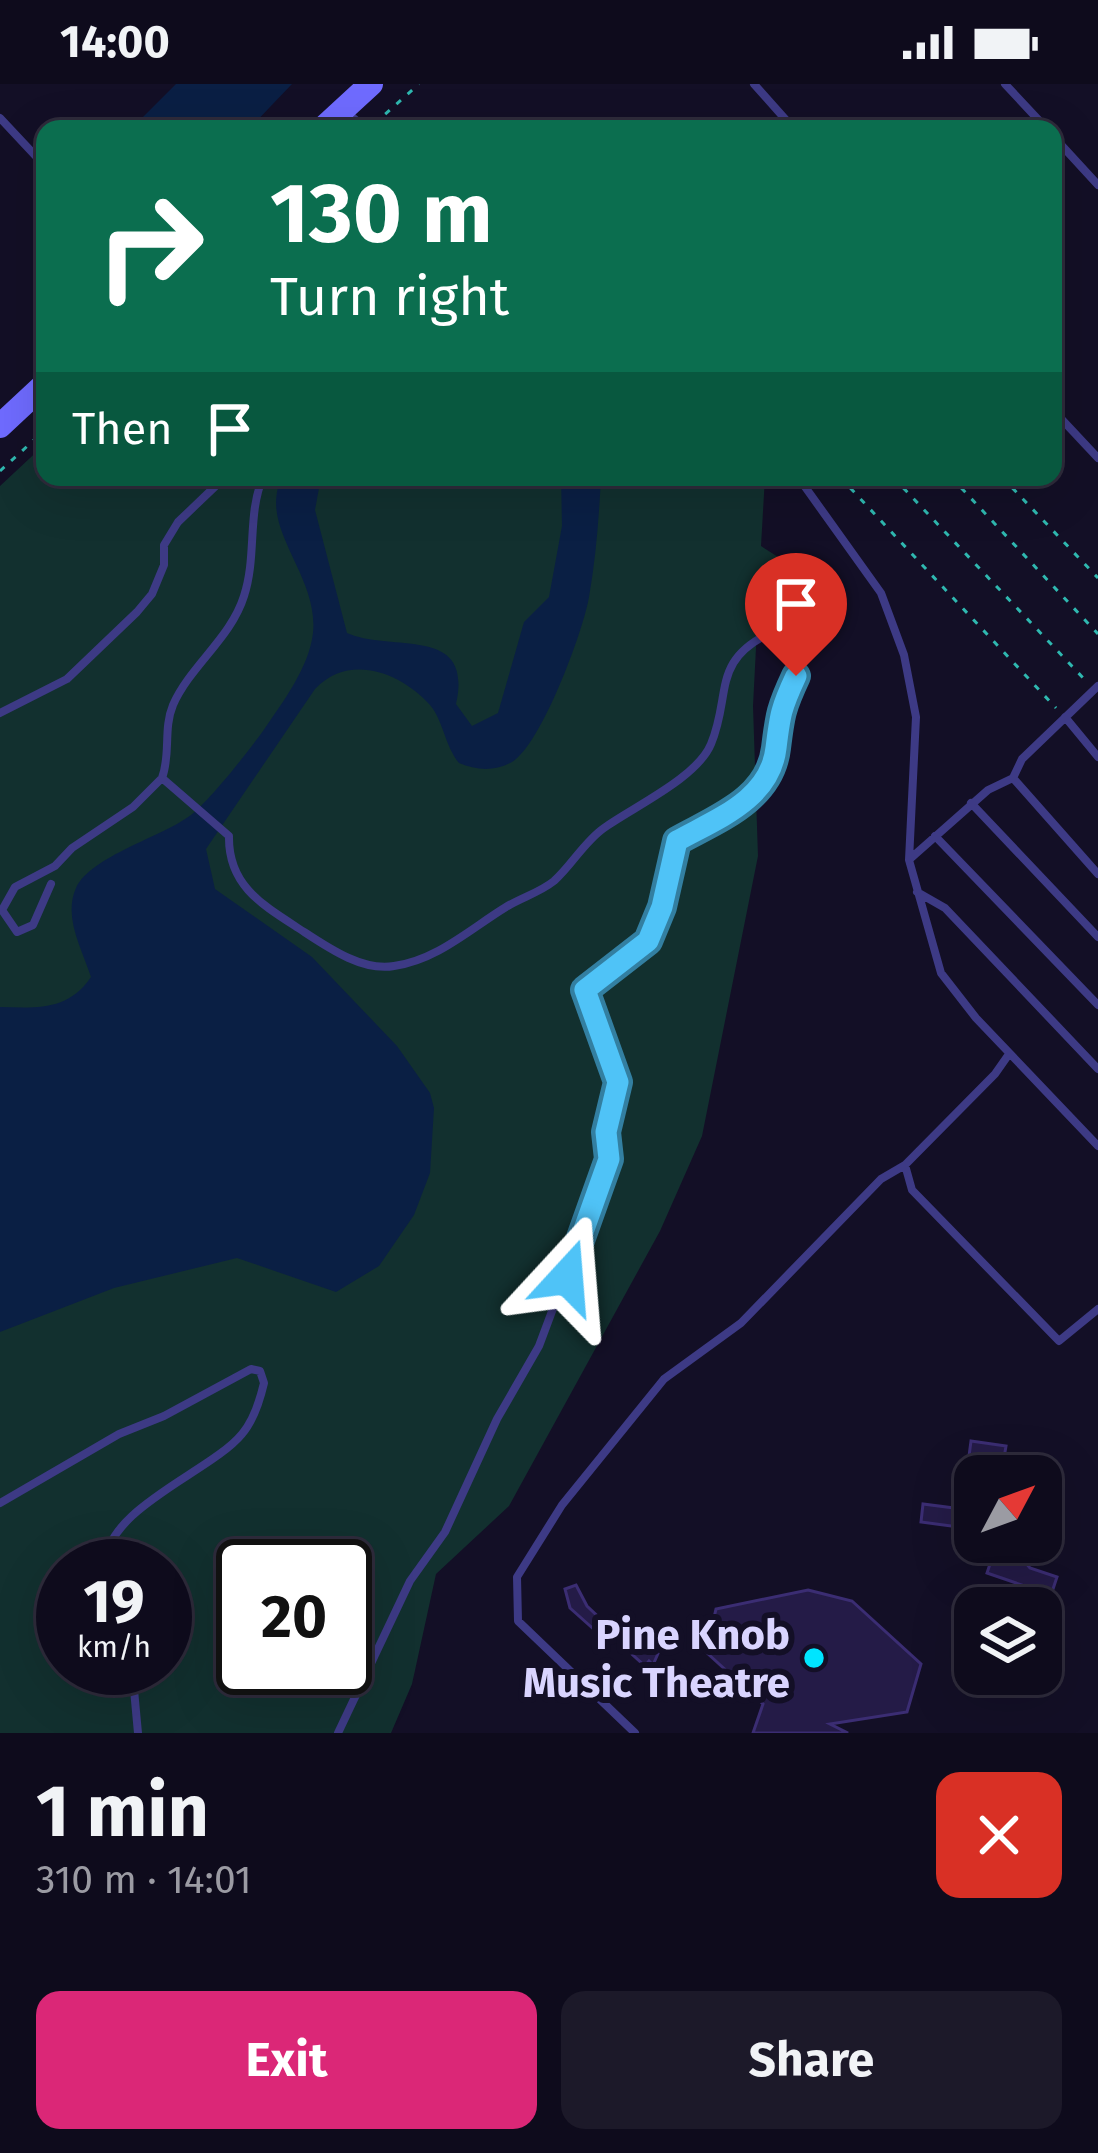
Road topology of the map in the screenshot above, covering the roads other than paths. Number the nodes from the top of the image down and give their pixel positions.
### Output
1 (371, 84) edge
2 (754, 84) edge
3 (1005, 84) edge
4 (343, 109) junction
5 (0, 118) edge
6 (331, 120) edge
7 (356, 120) edge
8 (786, 120) edge
9 (1038, 120) edge
10 (1062, 146) edge
11 (36, 156) edge
12 (1098, 185) edge
13 (36, 392) edge
14 (1062, 420) edge
15 (0, 425) edge
16 (1098, 458) edge
17 (216, 486) edge
18 (259, 486) edge
19 (804, 486) edge
20 (1096, 688) edge
21 (0, 713) edge
22 (1065, 718) junction
23 (1098, 757) edge
24 (162, 778) junction
25 (1013, 778) junction
26 (971, 803) junction
27 (935, 836) junction
28 (909, 860) junction
29 (1098, 874) edge
30 (51, 884) dead end
31 (916, 892) junction
32 (1098, 937) edge
33 (1098, 1005) edge
34 (1009, 1054) junction
35 (1098, 1069) edge
36 (1098, 1146) edge
37 (905, 1165) junction
38 (1098, 1310) edge
39 (0, 1503) edge
40 (116, 1539) edge
41 (134, 1695) edge
42 (138, 1733) edge
43 (338, 1733) edge
44 (635, 1733) edge

1 - 4 main road
2 - 8 lane
3 - 9 lane
4 - 6 main road
4 - 7 lane
5 - 11 lane
10 - 12 lane
13 - 15 main road
14 - 16 lane
17 - 21 lane
18 - 24 lane
19 - 28 lane
20 - 22 lane
22 - 23 lane
22 - 25 lane
24 - 30 lane
24 - 43 lane
25 - 26 lane
25 - 29 lane
26 - 27 lane
26 - 32 lane
27 - 28 lane
27 - 33 lane
28 - 31 lane
31 - 34 lane
31 - 35 lane
34 - 36 lane
34 - 37 lane
37 - 38 lane
37 - 44 lane
39 - 40 lane
41 - 42 lane

